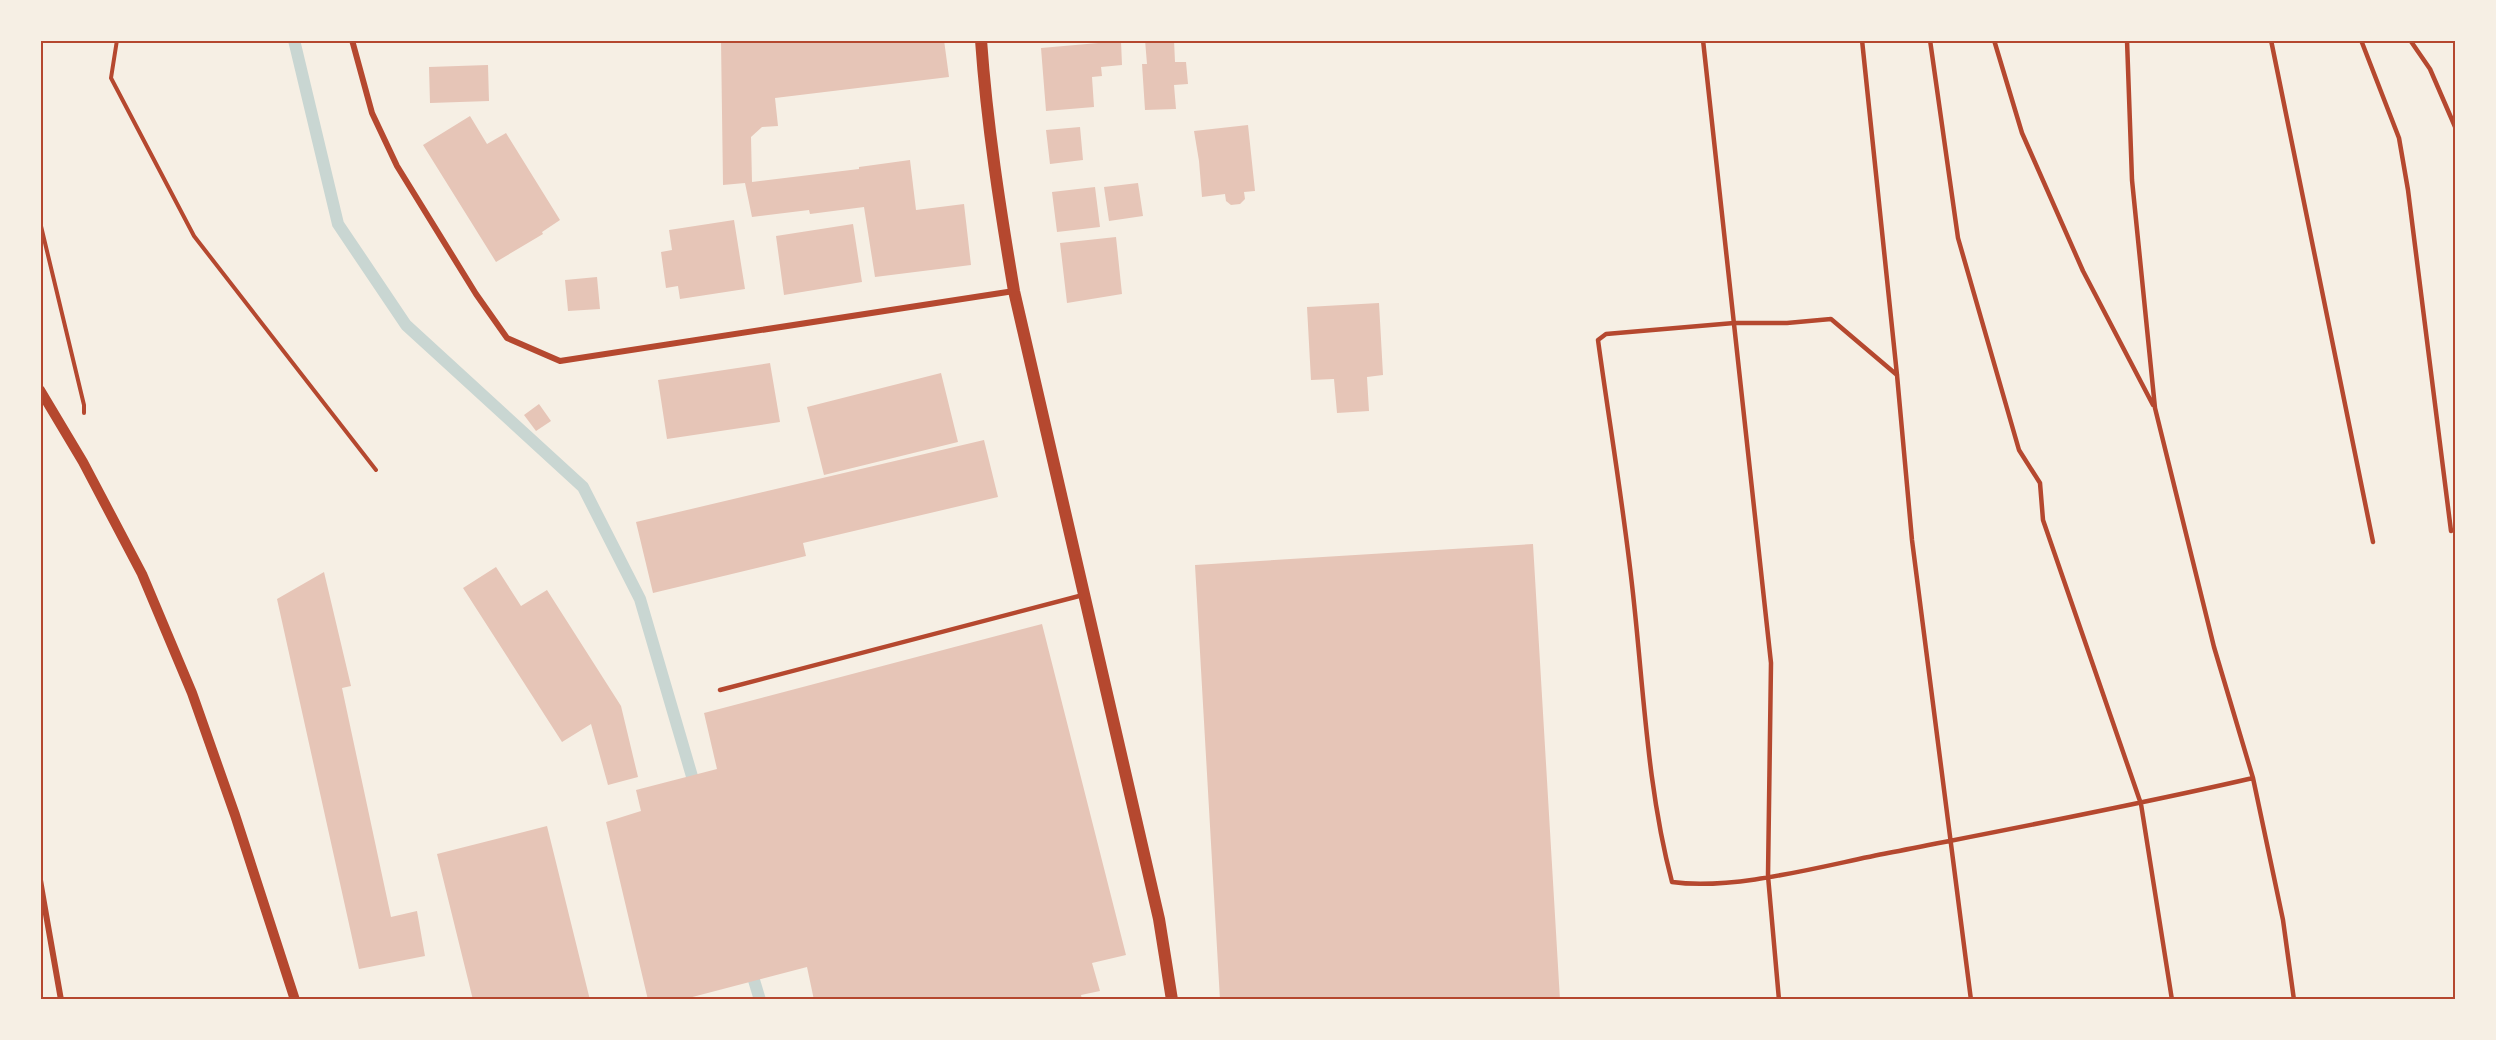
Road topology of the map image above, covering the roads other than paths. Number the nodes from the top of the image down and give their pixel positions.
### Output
1 (352, 40) edge
2 (981, 40) edge
3 (1703, 40) edge
4 (1862, 40) edge
5 (1930, 40) edge
6 (1994, 40) edge
7 (2127, 40) edge
8 (2271, 40) edge
9 (2361, 40) edge
10 (2410, 40) edge
11 (2456, 129) edge
12 (1014, 291) junction
13 (1734, 323) junction
14 (1897, 375) junction
15 (40, 390) edge
16 (2155, 408) junction
17 (2451, 531) dead end
18 (2373, 542) dead end
19 (1085, 595) junction
20 (720, 690) dead end
21 (2253, 778) junction
22 (2140, 804) junction
23 (1951, 840) junction
24 (1768, 876) junction
25 (40, 880) edge
26 (61, 999) edge
27 (295, 999) edge
28 (1173, 999) edge
29 (1779, 999) edge
30 (1971, 999) edge
31 (2172, 999) edge
32 (2294, 999) edge

1 - 12 street
2 - 12 main road
3 - 13 lane
4 - 14 lane
5 - 22 lane
6 - 16 lane
7 - 16 lane
8 - 18 lane
9 - 17 lane
10 - 11 lane
12 - 19 main road
13 - 14 lane
13 - 24 lane
13 - 24 lane
14 - 23 lane
15 - 27 street
16 - 21 lane
19 - 20 lane
19 - 28 main road
21 - 22 lane
21 - 32 lane
22 - 23 lane
22 - 31 lane
23 - 24 lane
23 - 30 lane
24 - 29 lane
25 - 26 street

